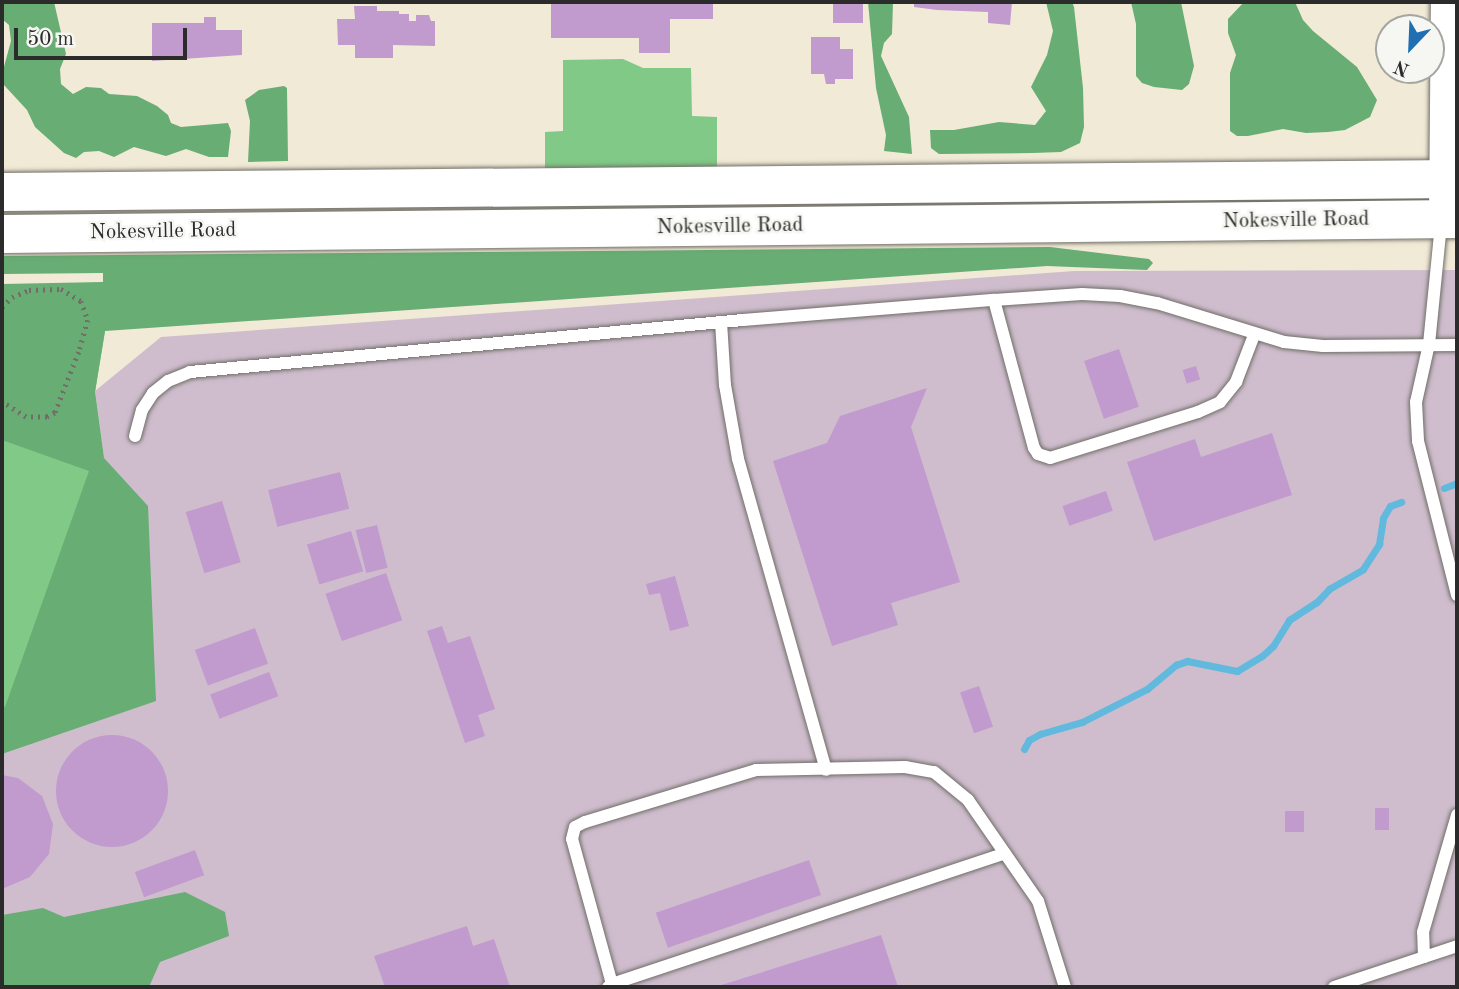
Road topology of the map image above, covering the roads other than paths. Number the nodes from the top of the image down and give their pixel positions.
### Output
1 (1444, 2) edge
2 (1449, 179) edge
3 (732, 186) junction
4 (2, 192) edge
5 (1450, 220) edge
6 (733, 227) junction
7 (2, 234) edge
8 (995, 300) junction
9 (721, 322) junction
10 (1254, 335) junction
11 (1429, 344) junction
12 (1457, 345) edge
13 (135, 436) dead end
14 (1457, 594) edge
15 (826, 770) junction
16 (1457, 815) edge
17 (1005, 853) junction
18 (1457, 946) edge
19 (1424, 957) junction
20 (610, 986) edge
21 (1065, 987) edge
22 (1334, 987) edge

1 - 2 street
2 - 3 highway, Nokesville Road
2 - 5 street
3 - 4 highway, Nokesville Road
3 - 6 highway
5 - 6 highway, Nokesville Road
5 - 11 lane
6 - 7 highway, Nokesville Road
8 - 9 lane
8 - 10 lane
8 - 10 lane
9 - 13 lane
9 - 15 lane
10 - 11 lane
11 - 12 lane
11 - 14 lane
15 - 17 lane
15 - 20 lane
16 - 19 lane
17 - 20 lane
17 - 21 lane
18 - 19 lane
19 - 22 lane

